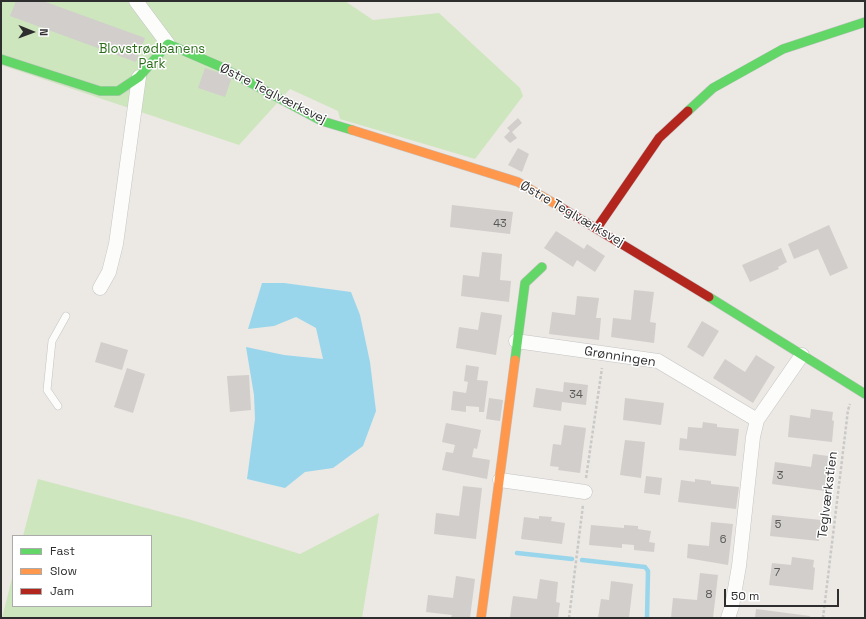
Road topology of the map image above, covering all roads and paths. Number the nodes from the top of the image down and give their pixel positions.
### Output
1 (136, 1) edge
2 (865, 22) edge
3 (168, 44) junction
4 (1, 59) edge
5 (139, 77) junction
6 (597, 228) junction
7 (542, 267) dead end
8 (100, 288) dead end
9 (66, 316) dead end
10 (516, 341) junction
11 (802, 355) junction
12 (862, 392) edge
13 (58, 406) dead end
14 (757, 420) junction
15 (500, 480) junction
16 (584, 492) dead end
17 (482, 618) edge
18 (728, 618) edge
19 (823, 618) edge

1 - 3 street
2 - 6 street
3 - 5 street
3 - 6 street, Østre Teglværksvej
4 - 5 street
5 - 8 street
6 - 11 street, Østre Teglværksvej
7 - 10 street
9 - 13 lane
10 - 14 street, Grønningen
10 - 15 street
11 - 12 street, Østre Teglværksvej
11 - 14 street
12 - 19 path, Teglværkstien
14 - 18 street
15 - 16 street
15 - 17 street

